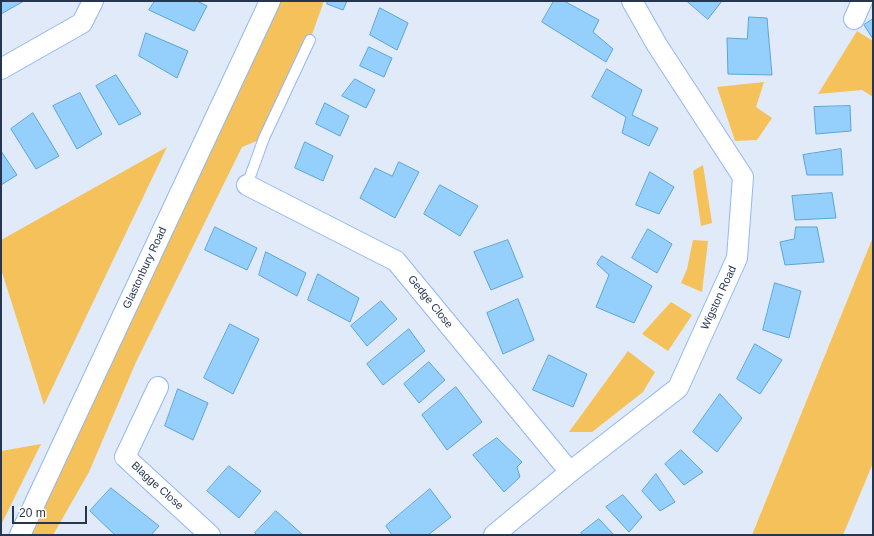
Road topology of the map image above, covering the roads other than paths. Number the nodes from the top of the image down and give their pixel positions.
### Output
1 (93, 1) edge
2 (270, 1) edge
3 (632, 1) edge
4 (862, 1) edge
5 (854, 19) dead end
6 (310, 40) dead end
7 (1, 69) edge
8 (247, 185) joint
9 (158, 387) dead end
10 (570, 472) junction
11 (20, 535) edge
12 (210, 535) edge
13 (494, 535) edge

1 - 7 street
2 - 11 street, Glastonbury Road
3 - 10 street, Wigston Road
4 - 5 street
6 - 8 lane
8 - 10 street, Gedge Close
9 - 12 street, Blagge Close
10 - 13 street, Wigston Road

